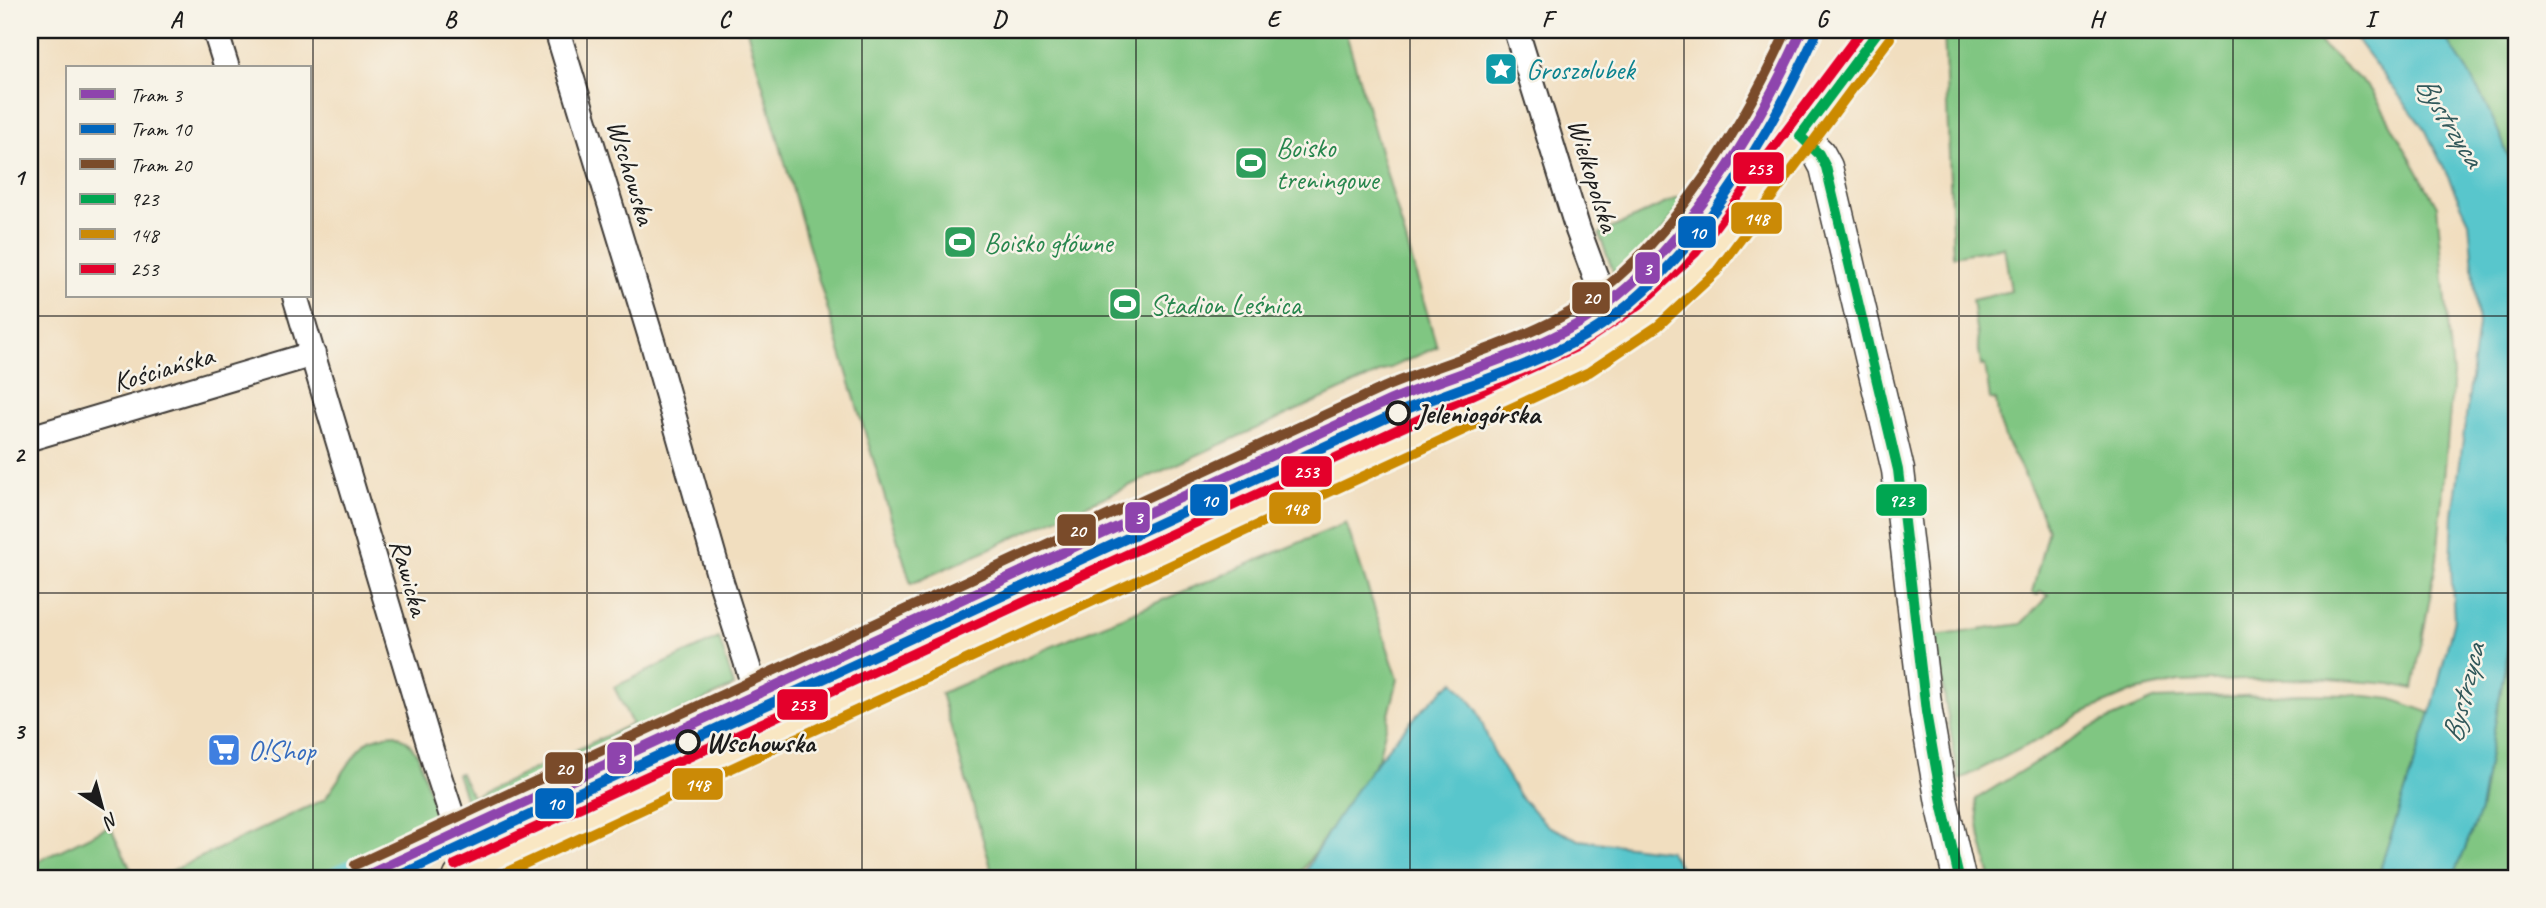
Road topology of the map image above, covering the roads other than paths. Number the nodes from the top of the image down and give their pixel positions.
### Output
1 (215, 30) edge
2 (557, 30) edge
3 (1516, 30) edge
4 (1879, 30) edge
5 (226, 66) edge
6 (1800, 136) junction
7 (296, 298) edge
8 (1625, 334) junction
9 (313, 355) junction
10 (30, 438) edge
11 (772, 733) junction
12 (466, 876) edge
13 (1959, 878) edge

1 - 5 street
2 - 11 street, Wschowska
3 - 8 street, Wielkopolska
4 - 6 main road
6 - 8 main road
6 - 13 street
7 - 9 street, Rawicka
8 - 11 main road
9 - 10 street, Kościańska
9 - 12 street, Rawicka
11 - 12 main road

